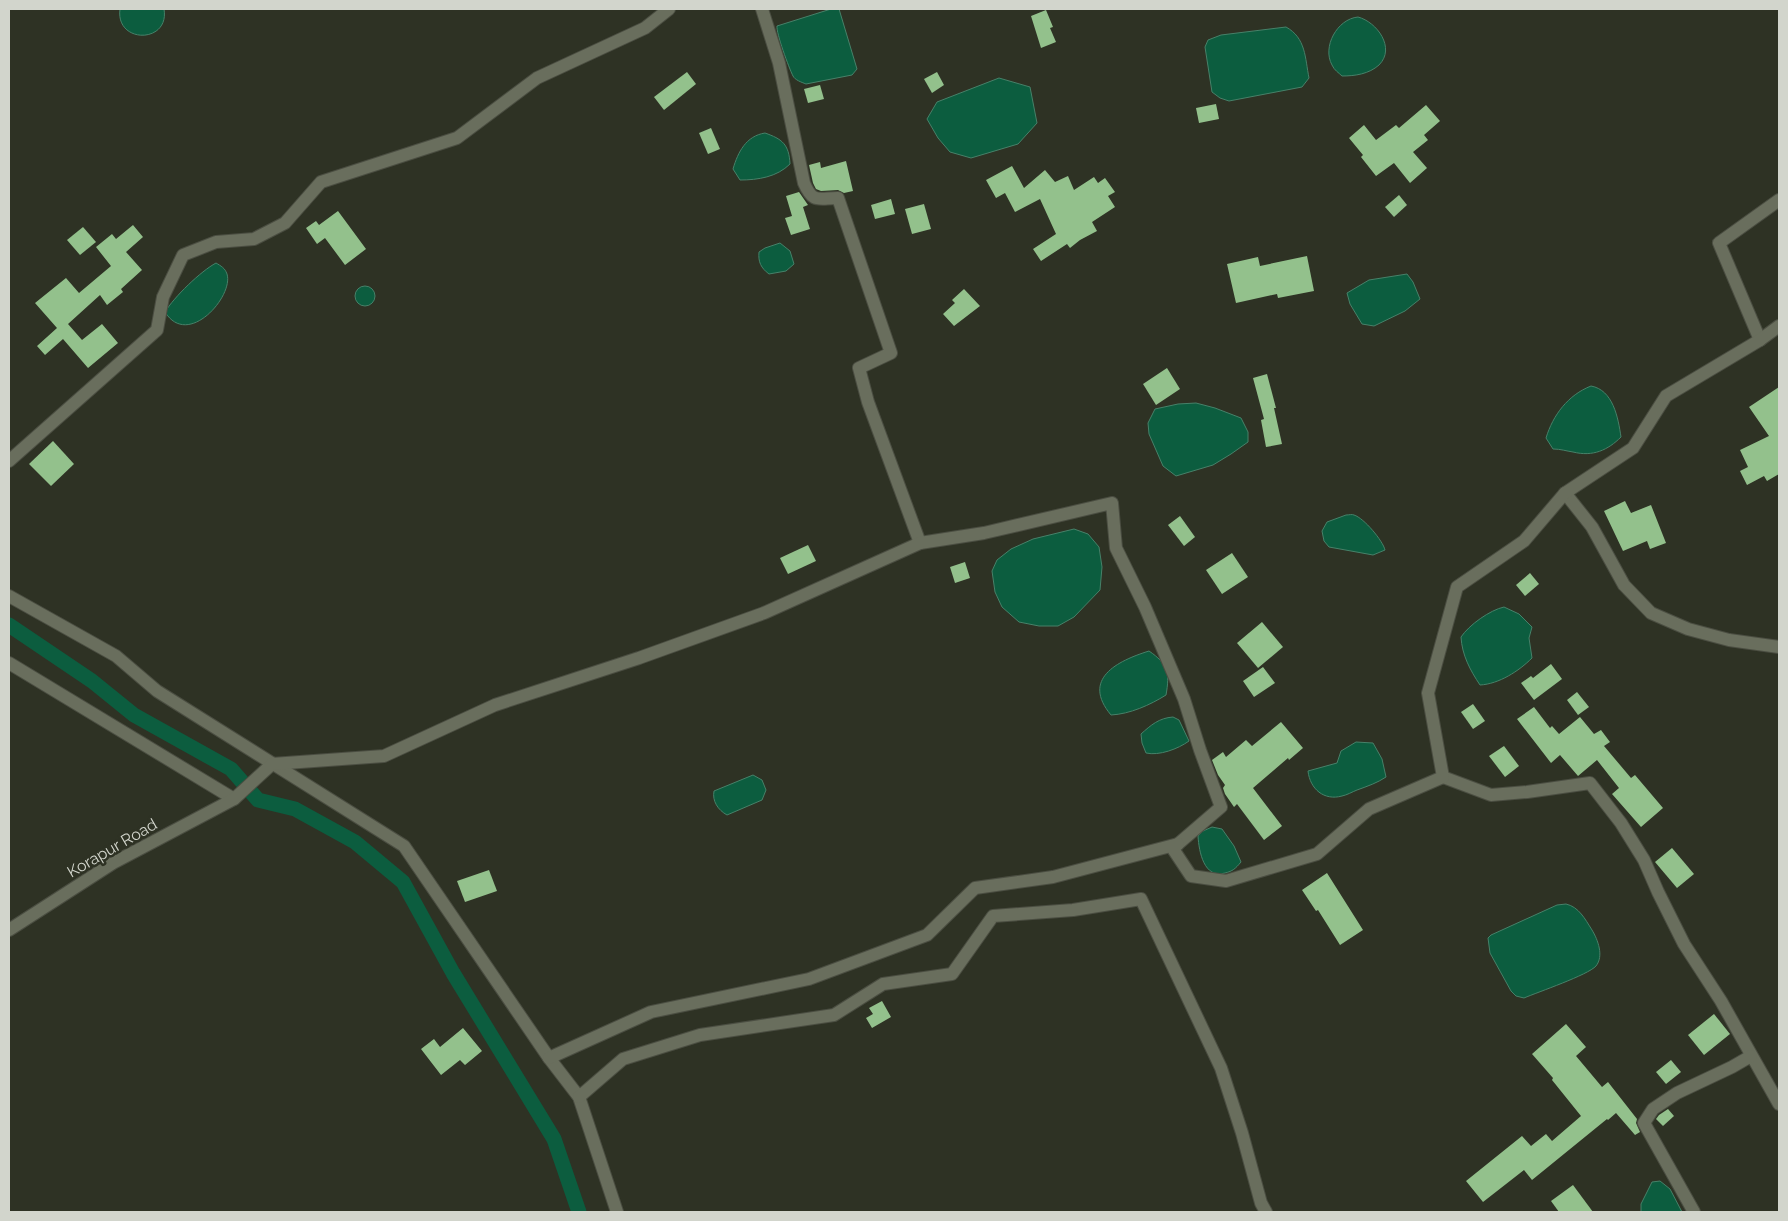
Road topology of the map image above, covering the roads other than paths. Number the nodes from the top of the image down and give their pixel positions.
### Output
1 (669, 9) edge
2 (762, 9) edge
3 (1779, 200) edge
4 (1779, 326) edge
5 (1760, 340) junction
6 (9, 461) edge
7 (1565, 493) junction
8 (920, 543) junction
9 (9, 596) edge
10 (1779, 647) edge
11 (9, 663) edge
12 (272, 764) junction
13 (1443, 778) junction
14 (237, 796) junction
15 (1178, 844) junction
16 (9, 930) edge
17 (1751, 1056) junction
18 (549, 1058) junction
19 (579, 1097) junction
20 (1779, 1104) edge
21 (616, 1212) edge
22 (1266, 1212) edge
23 (1694, 1212) edge

1 - 6 street
2 - 8 street
3 - 5 street
4 - 5 street
5 - 7 street
7 - 10 street
7 - 13 street
8 - 12 street
8 - 15 street
9 - 12 street
11 - 14 street
12 - 14 street, Korapur Road
12 - 18 street
13 - 15 street
13 - 17 street
14 - 16 street, Korapur Road
15 - 18 street
17 - 20 street
17 - 23 street
18 - 19 street
19 - 21 street
19 - 22 street

